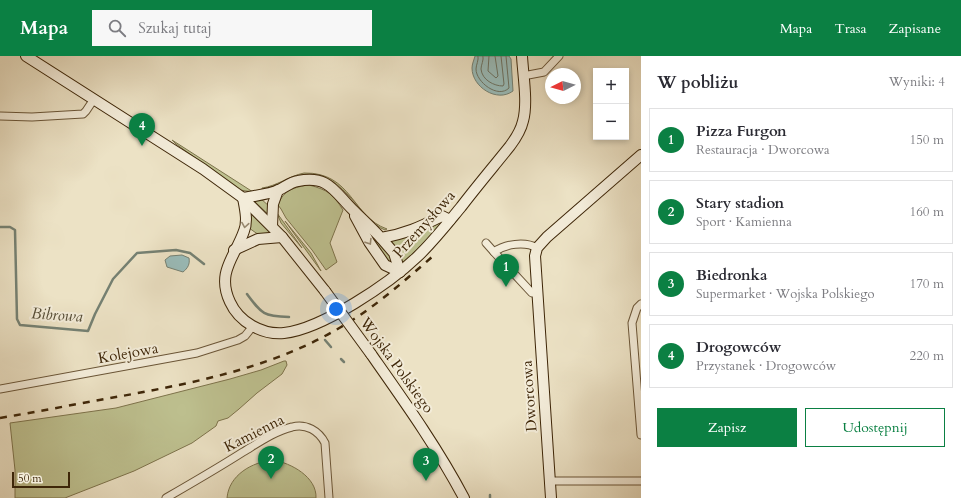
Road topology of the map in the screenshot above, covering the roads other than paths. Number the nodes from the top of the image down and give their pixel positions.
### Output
1 (26, 56) edge
2 (522, 56) edge
3 (560, 56) edge
4 (523, 76) junction
5 (94, 99) junction
6 (0, 116) edge
7 (641, 155) edge
8 (278, 190) junction
9 (243, 198) junction
10 (350, 208) junction
11 (450, 220) junction
12 (272, 226) junction
13 (282, 237) junction
14 (381, 238) junction
15 (486, 243) dead end
16 (537, 248) junction
17 (234, 250) junction
18 (494, 252) junction
19 (400, 272) junction
20 (537, 293) junction
21 (641, 304) edge
22 (253, 326) junction
23 (0, 389) edge
24 (641, 435) edge
25 (550, 481) junction
26 (641, 481) edge
27 (166, 498) edge
28 (328, 498) edge
29 (464, 498) edge
30 (551, 498) edge

1 - 5 main road, Wojska Polskiego
2 - 4 main road, Przemysłowa
3 - 4 street
4 - 11 main road, Przemysłowa
5 - 6 street
5 - 9 main road, Wojska Polskiego
7 - 16 main road
8 - 9 main road
8 - 10 main road
8 - 12 main road
9 - 12 main road, Wojska Polskiego
9 -> 17 main road, Przemysłowa
10 - 14 main road
10 -> 19 main road
11 - 14 main road
11 - 19 main road, Przemysłowa
12 - 13 main road, Wojska Polskiego
13 - 17 main road
13 - 29 main road, Wojska Polskiego, bridge
14 - 19 main road
15 - 18 street
16 - 18 street
16 - 20 main road, Dworcowa
17 - 22 main road, Przemysłowa
18 - 20 street
19 - 22 main road, Przemysłowa
20 - 25 main road, Dworcowa
21 - 24 street
22 - 23 street, Kolejowa
25 - 26 street
25 - 30 main road, Dworcowa
27 - 28 street, Kamienna

